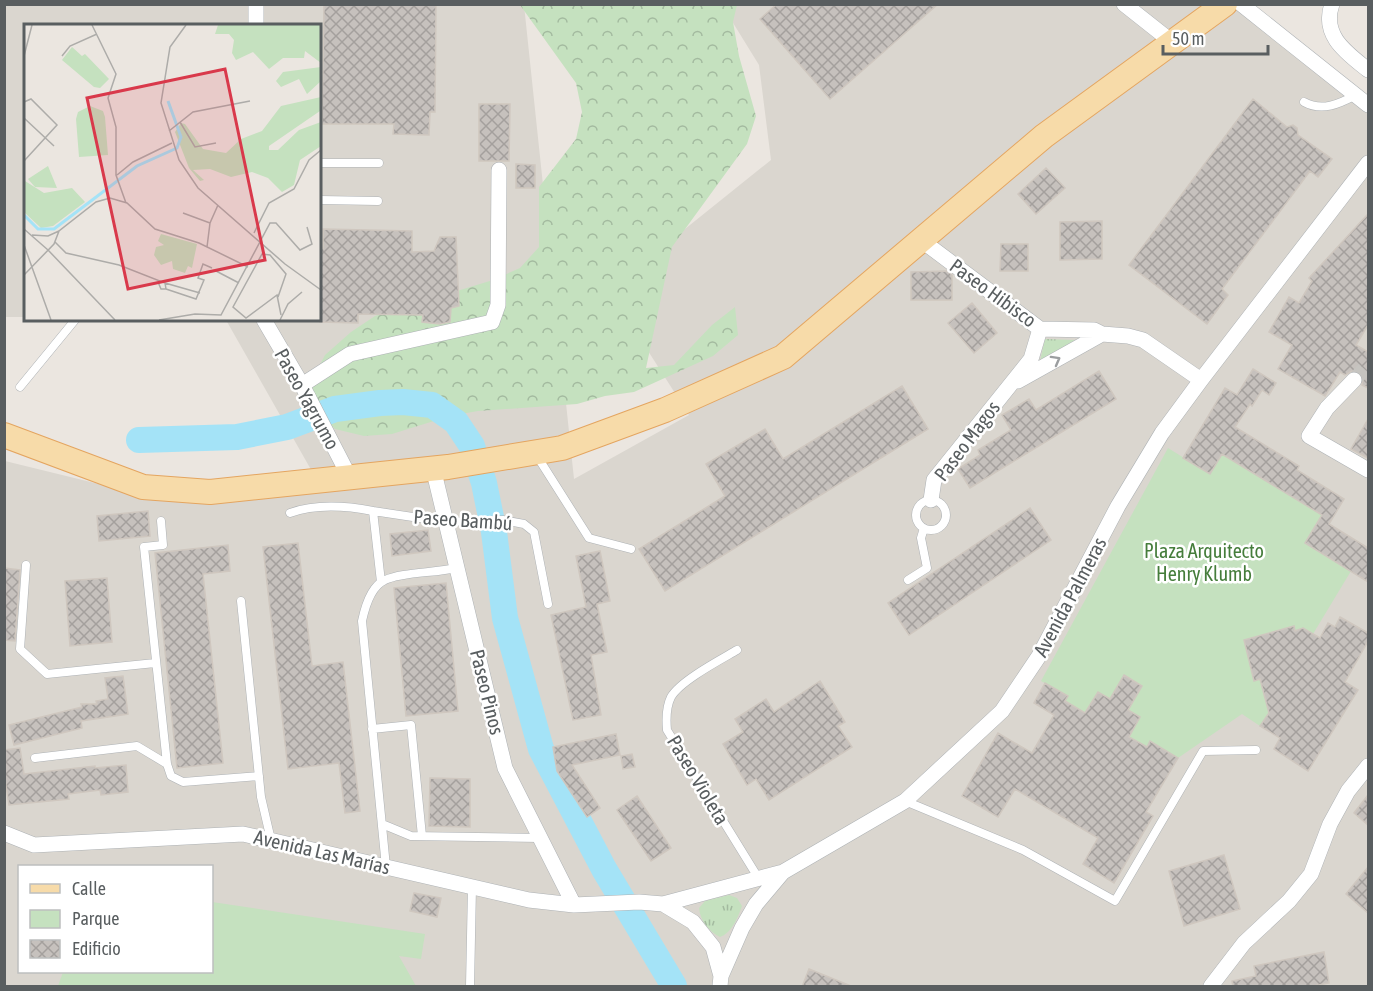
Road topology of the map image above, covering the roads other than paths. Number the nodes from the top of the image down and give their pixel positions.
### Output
1 (256, 4) edge
2 (1124, 4) edge
3 (1226, 4) edge
4 (1241, 4) edge
5 (1332, 4) edge
6 (256, 24) edge
7 (1172, 42) junction
8 (1368, 70) edge
9 (1356, 95) junction
10 (1304, 102) dead end
11 (1368, 105) edge
12 (321, 163) edge
13 (379, 163) dead end
14 (1368, 163) edge
15 (499, 170) dead end
16 (321, 200) edge
17 (378, 201) dead end
18 (921, 240) junction
19 (74, 321) edge
20 (265, 321) edge
21 (1040, 329) junction
22 (1102, 334) junction
23 (1201, 380) junction
24 (1354, 380) tunnel mouth
25 (302, 385) junction
26 (1010, 386) junction
27 (20, 387) dead end
28 (4, 435) edge
29 (525, 454) junction
30 (440, 467) junction
31 (1368, 470) edge
32 (350, 478) junction
33 (931, 500) junction
34 (373, 511) junction
35 (290, 513) dead end
36 (161, 521) dead end
37 (446, 522) junction
38 (924, 528) junction
39 (631, 549) dead end
40 (26, 565) dead end
41 (456, 568) junction
42 (908, 580) dead end
43 (381, 582) junction
44 (241, 601) dead end
45 (548, 604) dead end
46 (737, 650) dead end
47 (155, 663) junction
48 (372, 729) junction
49 (1256, 750) dead end
50 (35, 758) dead end
51 (167, 764) junction
52 (1368, 769) edge
53 (259, 776) junction
54 (905, 801) junction
55 (382, 824) junction
56 (4, 833) edge
57 (422, 836) junction
58 (541, 838) junction
59 (271, 840) junction
60 (386, 867) junction
61 (783, 872) junction
62 (759, 879) junction
63 (472, 887) junction
64 (663, 904) junction
65 (574, 905) junction
66 (721, 981) edge
67 (470, 987) edge
68 (1211, 987) edge

1 - 6 street
2 - 7 street
3 - 7 main road
4 - 9 street
5 - 8 street
7 - 18 main road
9 - 10 lane
9 - 11 street
12 - 13 lane
14 - 23 street, Avenida Palmeras
15 - 25 street
16 - 17 lane
18 - 21 street, Paseo Hibisco
18 - 29 main road
19 - 27 lane
20 - 25 street, Paseo Yagrumo
21 - 22 street, Paseo Hibisco
21 - 26 street, Paseo Magos
22 - 23 street, Paseo Hibisco
26 -> 22 street, Paseo Magos
23 - 54 street, Avenida Palmeras
24 - 31 street
25 - 32 street, Paseo Yagrumo
26 - 33 street, Paseo Magos
28 - 32 main road
29 - 30 main road
29 - 39 lane
30 - 32 main road
30 - 37 street, Paseo Pinos
33 - 38 lane
33 - 38 lane
34 - 35 lane, Paseo Bambú
34 - 37 lane, Paseo Bambú
34 - 43 lane
36 - 47 lane
37 - 41 street, Paseo Pinos
37 - 45 lane, Paseo Bambú
38 - 42 lane
40 - 47 lane
41 - 43 lane
41 - 58 street, Paseo Pinos
43 - 48 lane
44 - 53 lane
46 - 62 lane, Paseo Violeta
47 - 51 lane
48 - 55 lane
48 - 57 lane
49 - 54 lane
50 - 51 lane
51 - 53 lane
52 - 68 street
53 - 59 lane
54 - 61 street, Avenida Palmeras
55 - 57 lane
55 - 60 lane
56 - 59 street, Avenida Las Marías
57 - 58 lane
58 - 65 street, Paseo Pinos
59 - 60 street, Avenida Las Marías
60 - 63 street, Avenida Las Marías
61 - 62 street
61 - 66 street, Avenida Palmeras
62 - 64 street
63 - 65 street, Avenida Las Marías
63 - 67 lane
64 - 65 street, Avenida Las Marías
64 - 66 street, Avenida Palmeras

